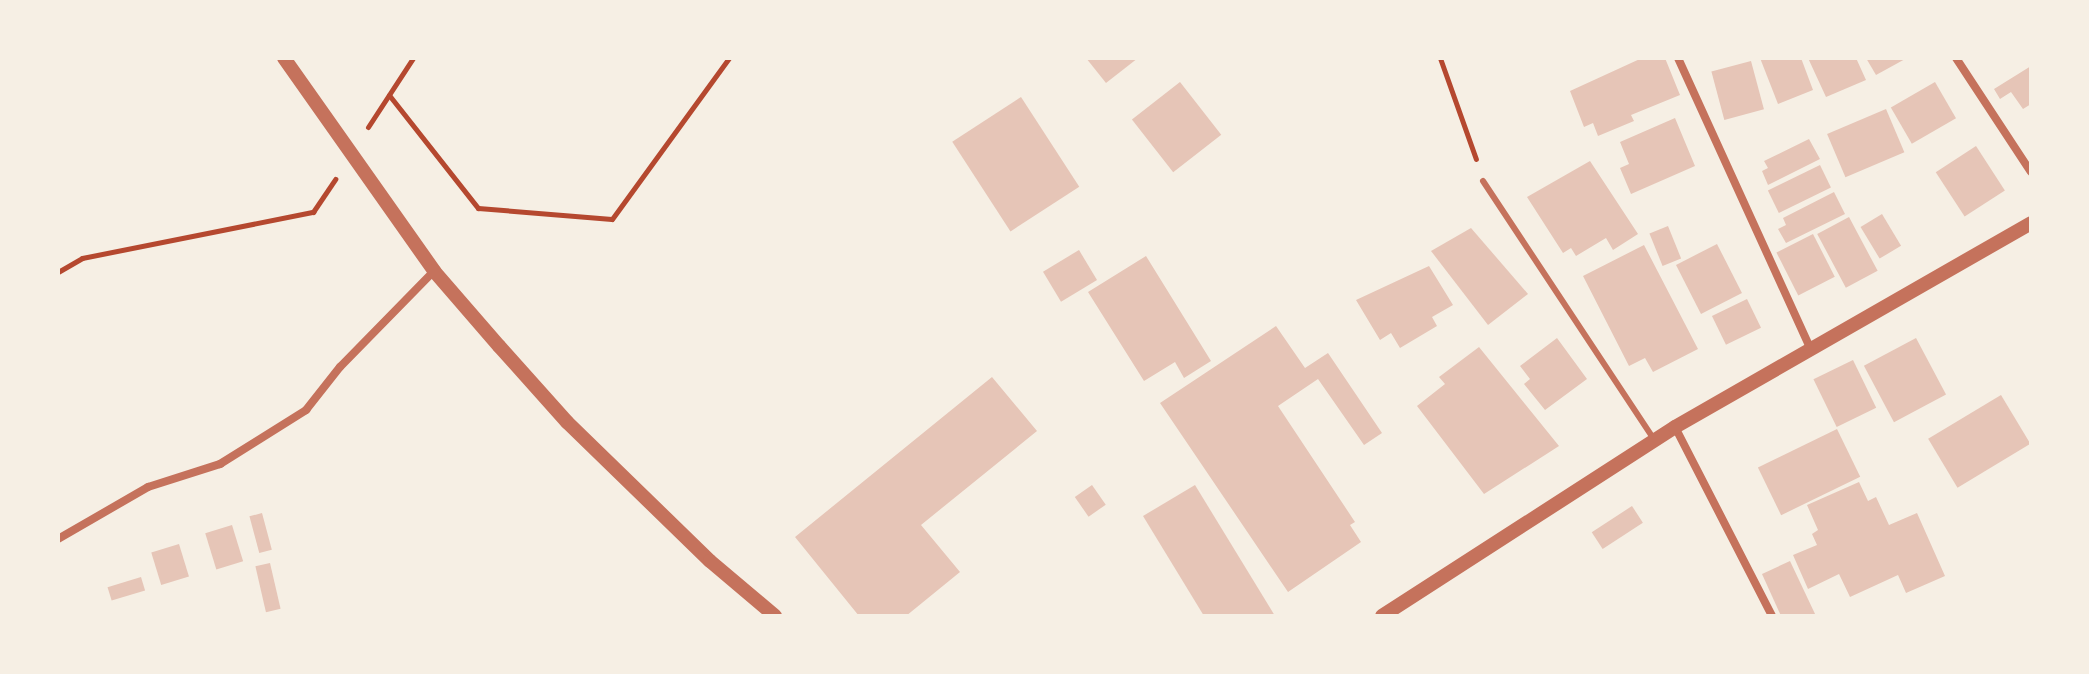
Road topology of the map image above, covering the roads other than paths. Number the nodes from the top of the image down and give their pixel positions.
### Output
1 (284, 58) edge
2 (1678, 58) edge
3 (1956, 58) edge
4 (2031, 172) edge
5 (1483, 181) road end
6 (2031, 223) edge
7 (434, 271) junction
8 (1810, 348) junction
9 (1675, 427) junction
10 (1654, 439) junction
11 (58, 539) edge
12 (775, 616) edge
13 (1382, 616) edge
14 (1772, 616) edge

1 - 7 street
2 - 8 street
3 - 4 street
5 - 10 lane
6 - 8 street
7 - 11 street
7 - 12 street
8 - 9 street
9 - 10 street
9 - 14 street
10 - 13 street

